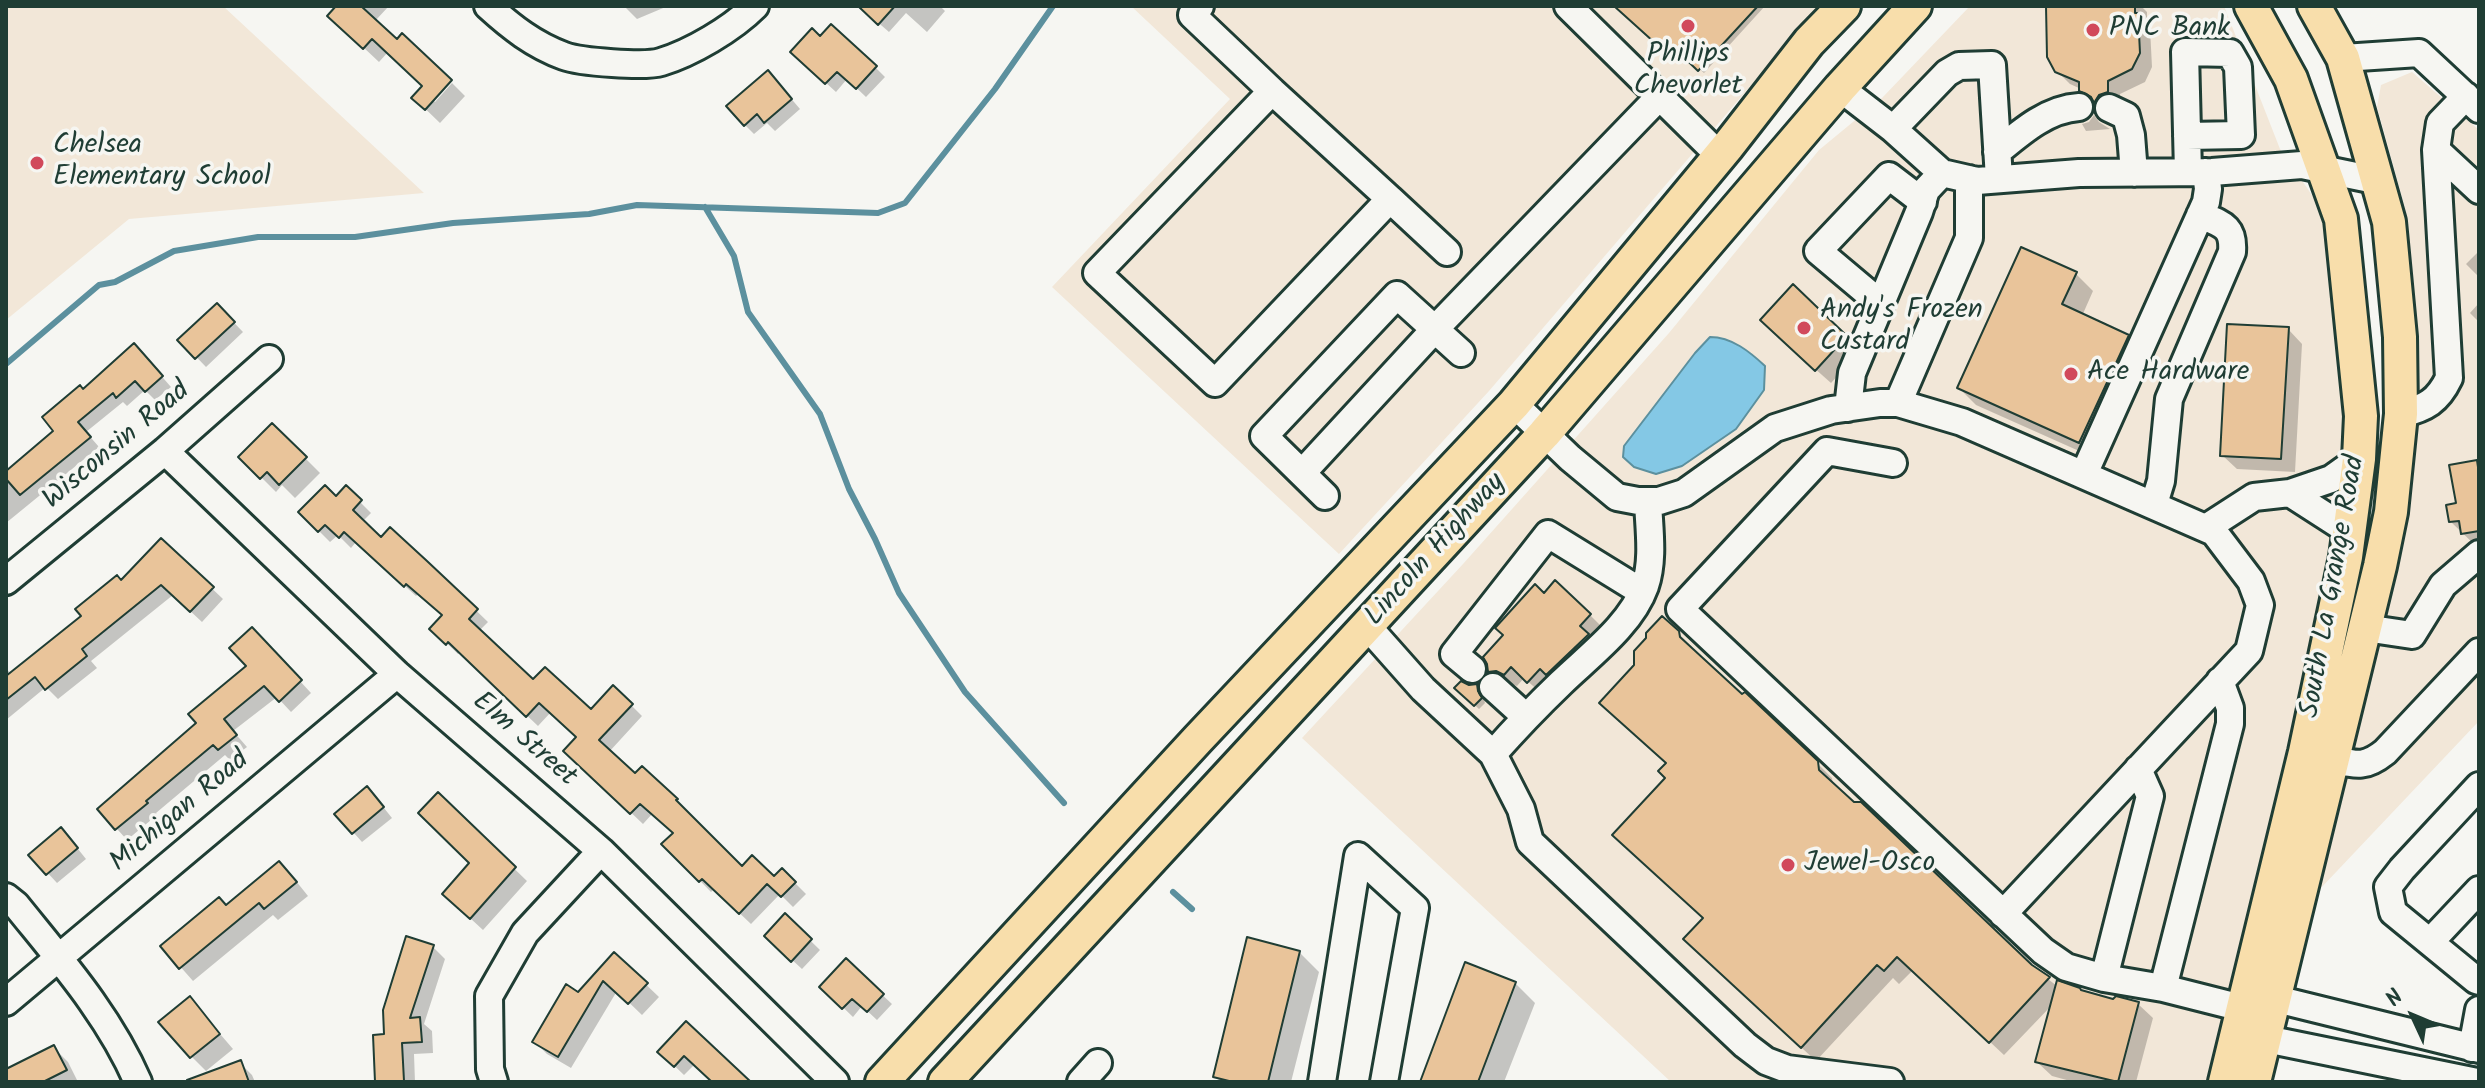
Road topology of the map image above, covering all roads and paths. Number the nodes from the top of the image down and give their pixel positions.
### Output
1 (488, 6) edge
2 (755, 6) edge
3 (1568, 6) edge
4 (1844, 6) edge
5 (1915, 6) edge
6 (2251, 6) edge
7 (2314, 6) edge
8 (1191, 9) edge
9 (2343, 58) junction
10 (1840, 88) junction
11 (1272, 91) junction
12 (1660, 96) junction
13 (2472, 102) edge
14 (2079, 107) dead end
15 (2109, 108) dead end
16 (1893, 129) junction
17 (2187, 136) dead end
18 (2436, 150) junction
19 (1997, 152) junction
20 (1719, 155) junction
21 (2325, 170) junction
22 (2197, 172) junction
23 (1942, 173) junction
24 (2134, 173) junction
25 (1969, 179) junction
26 (1999, 179) junction
27 (2375, 180) junction
28 (2479, 190) edge
29 (1390, 199) junction
30 (1923, 202) junction
31 (2200, 215) junction
32 (1447, 252) dead end
33 (1881, 304) junction
34 (1434, 330) junction
35 (1461, 353) dead end
36 (269, 359) dead end
37 (1898, 403) junction
38 (1514, 404) junction
39 (1848, 408) junction
40 (2401, 414) junction
41 (1544, 434) junction
42 (165, 451) junction
43 (2359, 459) junction
44 (1893, 463) dead end
45 (1302, 473) junction
46 (2084, 474) junction
47 (2290, 493) junction
48 (1325, 496) dead end
49 (1648, 501) junction
50 (2154, 504) junction
51 (2206, 528) junction
52 (2349, 531) junction
53 (2479, 554) edge
54 (6, 581) edge
55 (1642, 592) junction
56 (1368, 627) junction
57 (2365, 628) junction
58 (2479, 652) edge
59 (1472, 669) dead end
60 (397, 674) junction
61 (2220, 681) junction
62 (1493, 687) dead end
63 (1526, 717) junction
64 (1493, 754) junction
65 (2333, 759) junction
66 (2138, 769) junction
67 (2479, 786) edge
68 (601, 851) junction
69 (2479, 890) edge
70 (6, 897) edge
71 (2003, 914) junction
72 (2430, 942) junction
73 (58, 957) junction
74 (2104, 978) junction
75 (2479, 981) edge
76 (2163, 988) junction
77 (2276, 999) junction
78 (6, 1002) edge
79 (2242, 1008) junction
80 (2479, 1010) edge
81 (2266, 1039) junction
82 (2476, 1048) edge
83 (138, 1082) edge
84 (494, 1082) edge
85 (835, 1082) edge
86 (882, 1082) edge
87 (945, 1082) edge
88 (1322, 1082) edge
89 (1384, 1082) edge
90 (1890, 1082) edge
91 (2225, 1082) edge
92 (2254, 1082) edge
93 (2477, 1082) edge

1 - 2 street
3 - 12 street
4 - 20 main road, Lincoln Highway
5 - 10 main road, Lincoln Highway
6 - 21 main road, South La Grange Road
7 - 9 main road, South La Grange Road
8 - 11 street
9 - 13 street
9 - 27 main road, South La Grange Road
10 - 16 street
10 - 41 main road, Lincoln Highway
11 - 29 street
11 - 29 street
12 - 20 street
12 - 34 street
13 - 18 street
14 - 19 street
15 - 24 street
16 - 19 street
16 - 23 street
17 - 22 street
18 - 28 street
18 - 40 street
19 - 26 street
20 - 38 main road, Lincoln Highway
21 - 22 street
21 - 27 street
21 - 43 main road, South La Grange Road
22 - 24 street
22 - 31 street
23 - 25 street
23 - 30 street
24 - 26 street
25 - 26 street
25 - 37 street
27 - 40 main road, South La Grange Road
29 - 32 street
30 - 33 street
30 - 33 street
31 - 46 street
31 - 50 street
33 - 39 street
34 - 35 street
34 - 45 street
34 - 45 street
36 - 42 street, Wisconsin Road
37 - 39 street
37 - 46 street
38 - 41 street
38 - 86 main road, Lincoln Highway
39 - 49 street
40 - 57 main road, South La Grange Road
41 - 49 street
41 - 56 main road, Lincoln Highway
42 - 54 street, Wisconsin Road
42 - 60 street, Elm Street
43 - 47 street
43 - 52 main road, South La Grange Road
44 - 71 street
45 - 48 street
46 - 50 street
47 - 51 street
47 - 52 street
49 - 55 street
50 - 51 street
51 - 61 street
52 - 79 main road, South La Grange Road
53 - 57 street
55 - 59 street
55 - 63 street
56 - 64 street
56 - 87 main road, Lincoln Highway
57 - 65 main road, South La Grange Road
58 - 65 street
60 - 68 street, Elm Street
60 - 73 street, Michigan Road
61 - 66 street
61 - 76 street
62 - 63 street
63 - 64 street
64 - 90 street
65 - 77 main road, South La Grange Road
66 - 71 street
66 - 74 street
67 - 72 street
68 - 84 street
68 - 85 street, Elm Street
69 - 72 street
70 - 73 street
71 - 74 street
72 - 75 street
73 - 78 street, Michigan Road
73 - 83 street
74 - 76 street
76 - 79 street
77 - 79 street
77 - 81 main road, South La Grange Road
77 - 82 street
79 - 81 street
79 - 91 main road, South La Grange Road
80 - 82 street
81 - 92 main road, South La Grange Road
81 - 93 street
88 - 89 street

